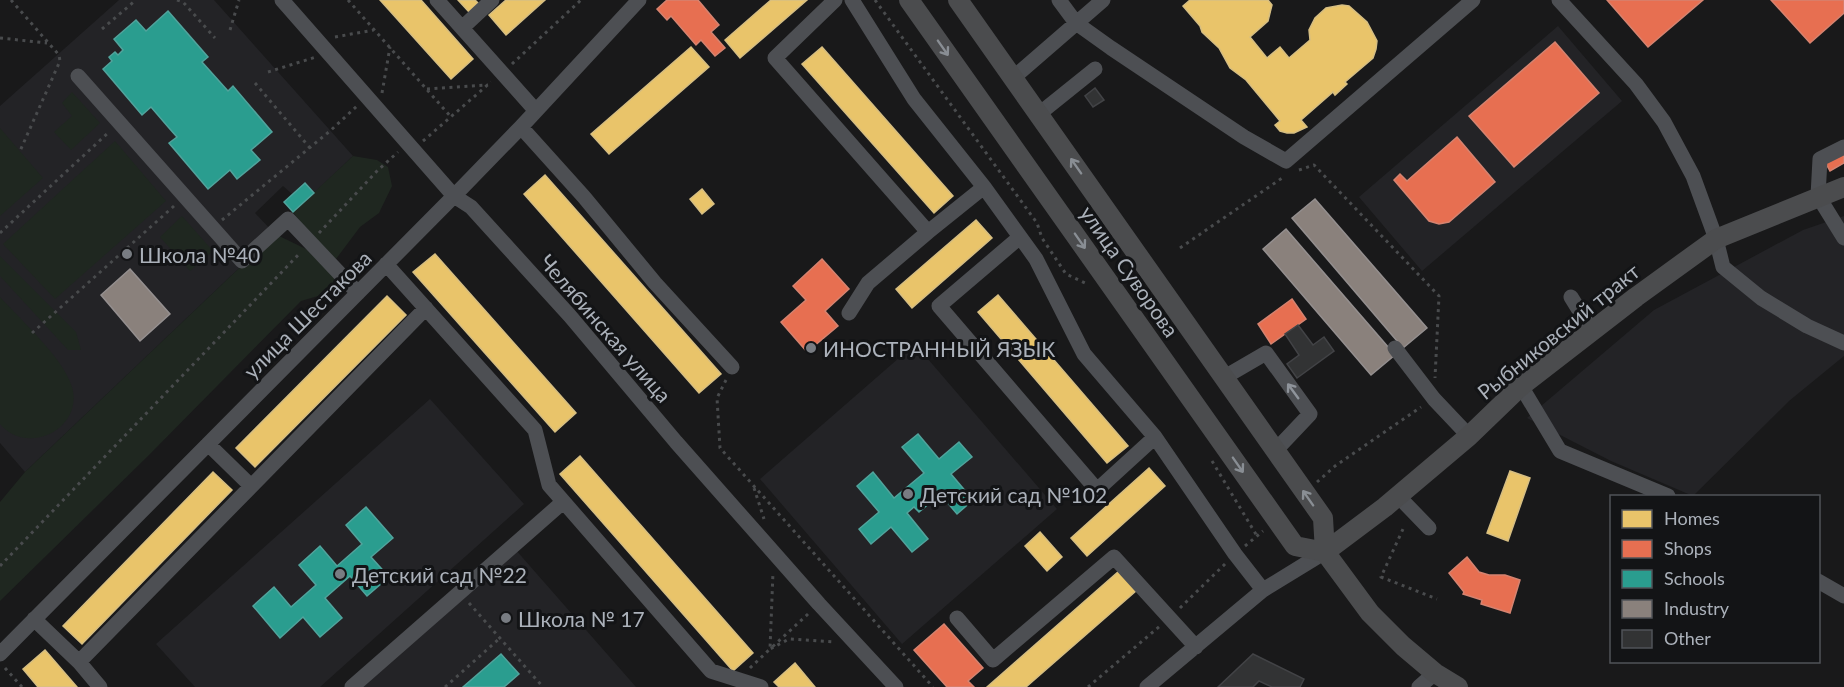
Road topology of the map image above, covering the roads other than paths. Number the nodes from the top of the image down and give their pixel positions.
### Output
1 (282, 0) edge
2 (437, 0) edge
3 (492, 0) edge
4 (639, 0) edge
5 (835, 0) edge
6 (852, 0) edge
7 (909, 0) edge
8 (958, 0) edge
9 (1059, 0) edge
10 (1103, 0) edge
11 (1473, 0) edge
12 (1559, 0) edge
13 (1076, 23) junction
14 (462, 28) junction
15 (1095, 69) dead end
16 (78, 76) dead end
17 (1013, 78) junction
18 (536, 111) junction
19 (1039, 114) junction
20 (521, 127) junction
21 (1844, 147) edge
22 (984, 187) junction
23 (1844, 187) edge
24 (454, 196) junction
25 (1818, 196) junction
26 (928, 232) junction
27 (1020, 237) junction
28 (1844, 238) edge
29 (1716, 239) junction
30 (386, 264) junction
31 (358, 293) junction
32 (1571, 297) dead end
33 (426, 308) junction
34 (849, 312) dead end
35 (1592, 331) junction
36 (1844, 343) edge
37 (1395, 348) dead end
38 (732, 367) road end
39 (1223, 378) junction
40 (1521, 386) junction
41 (1469, 436) junction
42 (1155, 437) junction
43 (208, 444) junction
44 (1275, 451) junction
45 (251, 486) junction
46 (1666, 495) edge
47 (1398, 496) junction
48 (563, 502) junction
49 (1429, 528) dead end
50 (1325, 552) junction
51 (1820, 582) edge
52 (1263, 590) junction
53 (1844, 596) edge
54 (957, 618) dead end
55 (34, 619) junction
56 (1196, 647) junction
57 (0, 654) edge
58 (79, 662) junction
59 (1435, 673) junction
60 (100, 687) edge
61 (352, 687) edge
62 (761, 687) edge
63 (896, 687) edge
64 (1147, 687) edge
65 (1419, 687) edge
66 (1458, 687) edge

1 - 24 street, Челябинская улица
2 - 14 street
3 - 14 street
4 - 18 street, улица Шестакова
5 - 26 street
6 - 22 street
7 -> 50 main road, улица Суворова
8 - 17 main road, улица Суворова
9 - 13 street
10 - 13 street
11 - 13 street
12 - 29 street
13 - 17 street
14 - 18 street
15 - 19 street
16 - 31 street
17 - 19 main road, улица Суворова
18 - 20 street, улица Шестакова
39 -> 19 main road, улица Суворова
20 - 24 street, улица Шестакова
20 - 38 street
21 - 25 street
22 - 26 street
22 - 27 street
23 - 25 main road, Рыбниковский тракт
24 - 30 street, улица Шестакова
24 - 63 street, Челябинская улица
25 - 28 street
25 - 29 main road, Рыбниковский тракт
26 - 34 street
27 - 42 street
27 - 42 street
29 - 35 main road, Рыбниковский тракт
29 - 36 street
30 - 31 street, улица Шестакова
30 - 33 street
31 - 43 street, улица Шестакова
32 - 35 street
33 - 45 street
33 - 48 street
35 - 40 main road, Рыбниковский тракт
37 - 41 street
39 - 44 main road, улица Суворова
44 -> 39 street
40 - 41 main road, Рыбниковский тракт
40 - 46 street
41 - 47 main road, Рыбниковский тракт
42 - 52 street
43 - 45 street
43 - 55 street, улица Шестакова
50 -> 44 main road, улица Суворова
45 - 58 street
47 - 49 street
47 - 50 main road, Рыбниковский тракт
48 - 61 street
48 - 62 street
50 - 52 street
50 - 59 main road
51 - 53 street
52 - 56 street
54 - 56 street
55 - 57 street, улица Шестакова
55 - 58 street
56 - 64 street
58 - 60 street
59 - 65 street
59 - 66 main road

